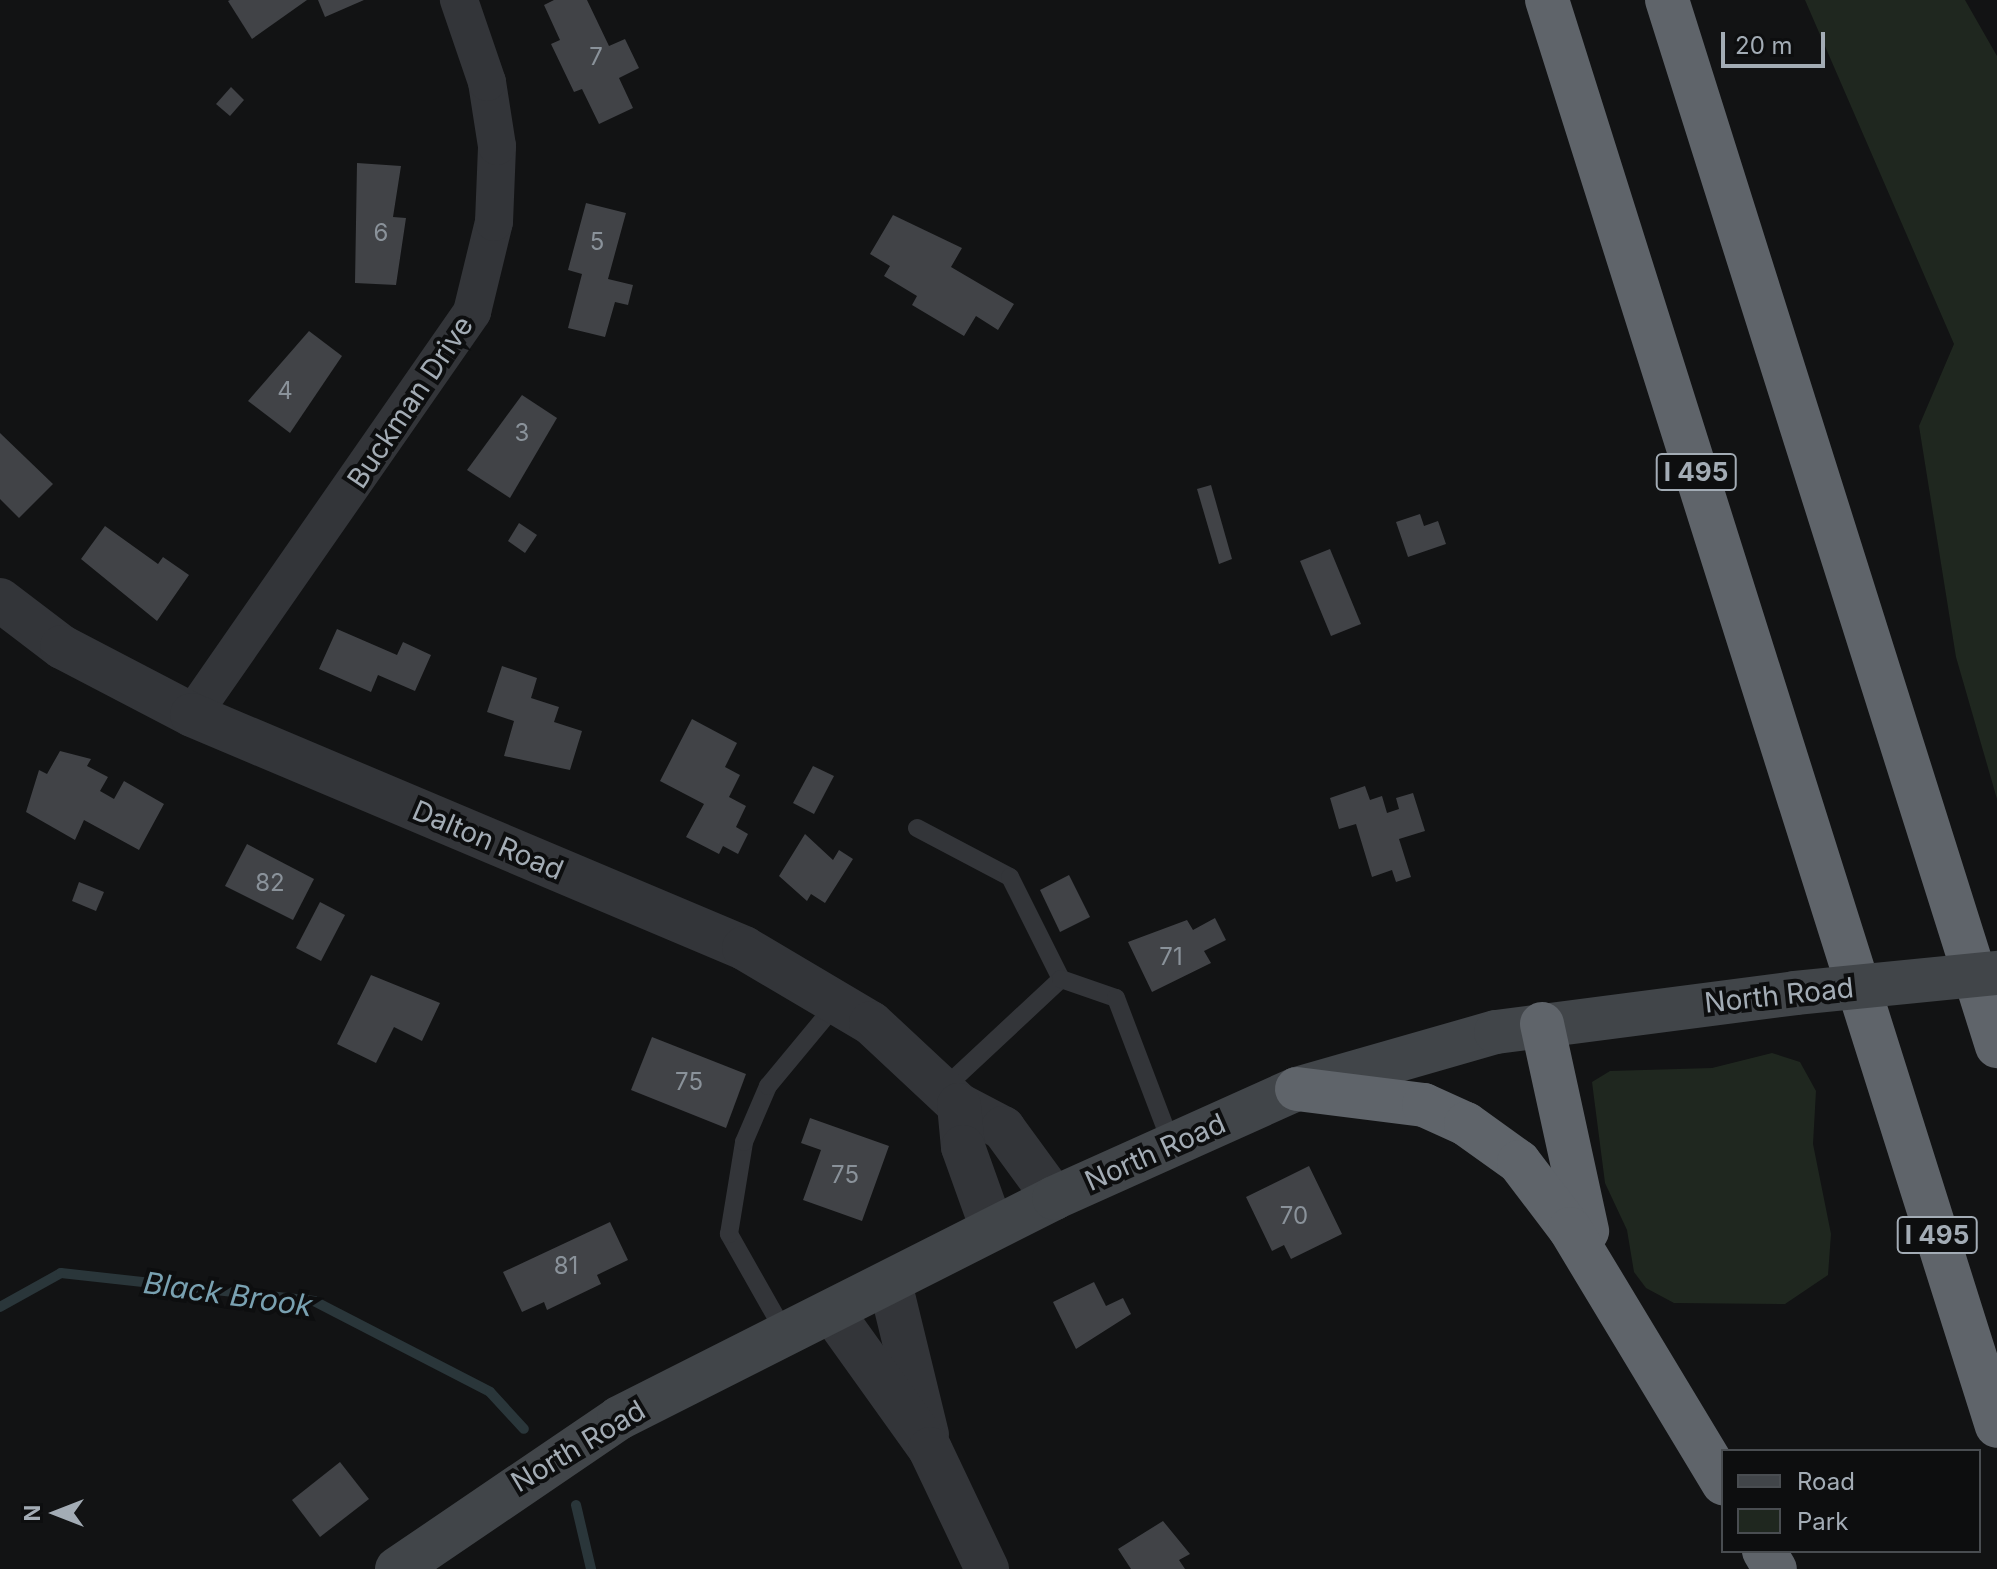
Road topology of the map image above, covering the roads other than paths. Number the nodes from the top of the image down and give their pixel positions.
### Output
1 (459, 0) edge
2 (1547, 0) edge
3 (1667, 0) edge
4 (0, 600) edge
5 (192, 715) junction
6 (917, 828) dead end
7 (1997, 973) edge
8 (1061, 979) junction
9 (837, 1003) junction
10 (1542, 1024) junction
11 (1997, 1046) edge
12 (1297, 1089) junction
13 (952, 1096) junction
14 (1171, 1143) junction
15 (1054, 1198) junction
16 (992, 1228) junction
17 (890, 1283) junction
18 (1606, 1286) junction
19 (832, 1312) junction
20 (786, 1336) junction
21 (1997, 1426) edge
22 (930, 1449) junction
23 (1721, 1480) edge
24 (397, 1569) edge
25 (987, 1569) edge

1 - 5 street, Buckman Drive
2 - 21 highway, I 495
3 - 11 highway
4 - 5 street, Dalton Road
5 - 9 street, Dalton Road
6 - 8 lane
7 - 10 main road, North Road, bridge
8 - 13 lane
8 - 14 lane
9 - 13 street, Dalton Road
9 - 20 lane
10 - 12 main road, North Road
10 - 18 highway
12 - 14 main road, North Road
12 - 18 highway
13 - 15 street, Dalton Road
13 - 16 street
14 - 15 main road, North Road
15 - 16 main road, North Road
16 - 17 main road, North Road
17 - 19 main road, North Road
17 - 22 street
18 - 23 highway
19 - 20 main road, North Road
19 - 22 street
20 - 24 main road, North Road
22 - 25 street

